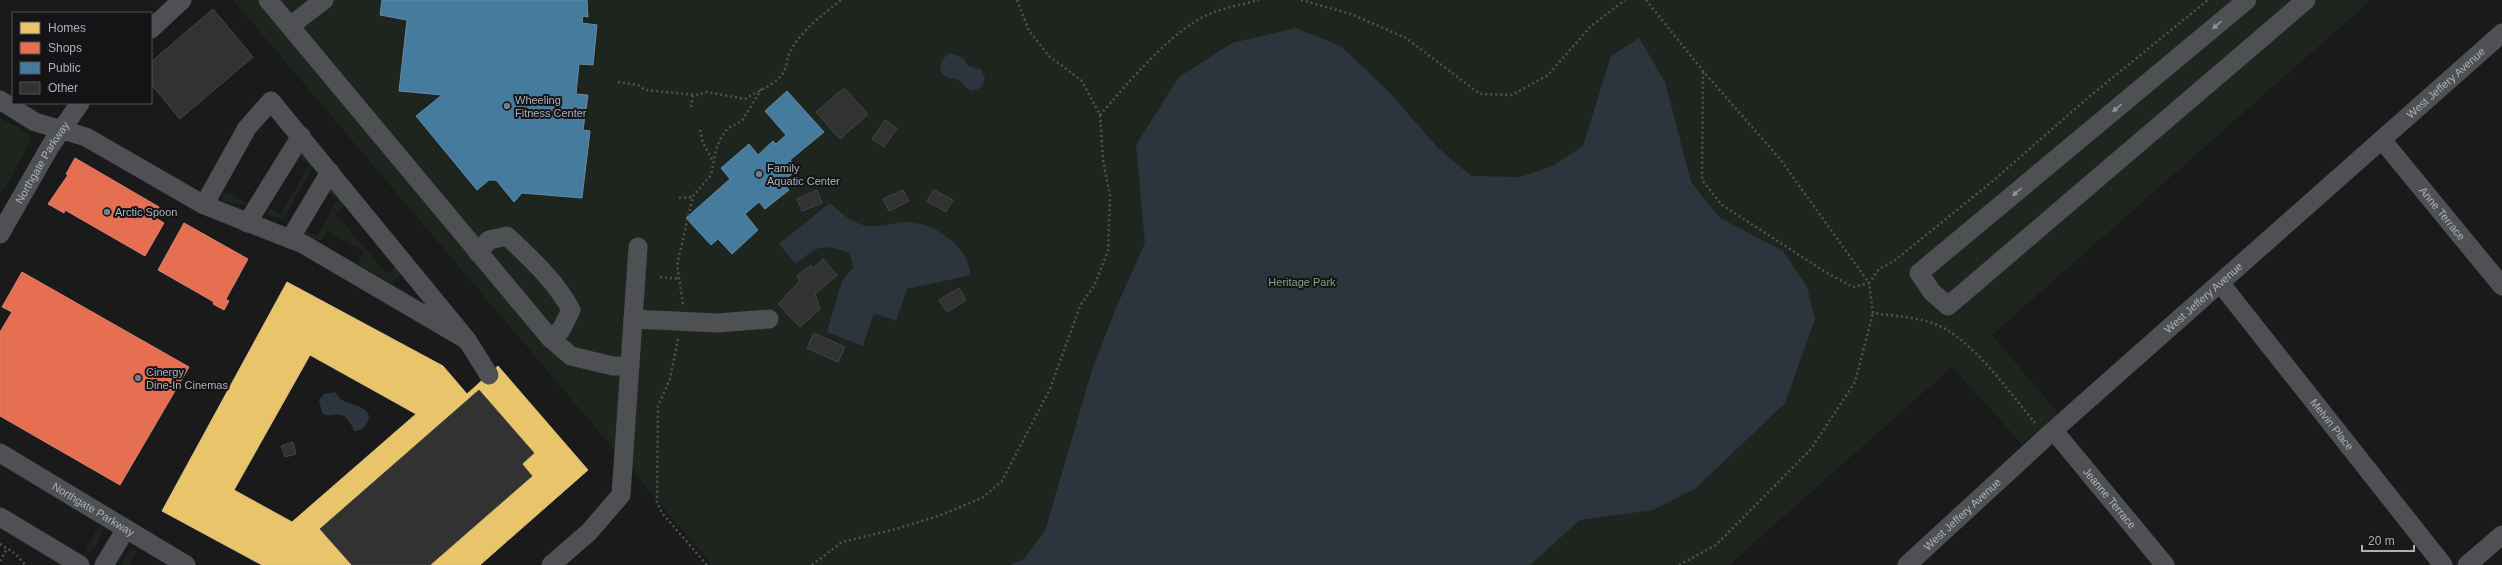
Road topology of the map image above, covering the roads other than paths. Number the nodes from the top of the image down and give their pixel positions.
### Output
1 (182, 0) edge
2 (268, 0) edge
3 (324, 0) edge
4 (2247, 0) edge
5 (2306, 0) edge
6 (290, 26) junction
7 (152, 28) edge
8 (2502, 33) edge
9 (0, 100) edge
10 (79, 104) edge
11 (61, 130) junction
12 (301, 136) junction
13 (2382, 140) junction
14 (330, 172) junction
15 (204, 205) junction
16 (247, 223) junction
17 (2, 226) edge
18 (290, 239) junction
19 (638, 247) dead end
20 (478, 253) junction
21 (2221, 284) junction
22 (2502, 286) edge
23 (633, 319) junction
24 (769, 319) dead end
25 (550, 338) junction
26 (467, 340) junction
27 (630, 366) junction
28 (489, 375) dead end
29 (2050, 434) junction
30 (0, 453) edge
31 (0, 517) edge
32 (126, 529) junction
33 (2502, 535) edge
34 (80, 565) edge
35 (104, 565) edge
36 (186, 565) edge
37 (551, 565) edge
38 (1907, 565) edge
39 (2165, 565) edge
40 (2444, 565) edge
41 (2467, 565) edge

1 - 7 street
2 - 6 street
3 - 6 street
4 -> 5 street
6 - 20 street
8 - 13 street, West Jeffery Avenue
9 - 11 street
10 - 11 street, Northgate Parkway
11 - 15 street
11 - 17 street, Northgate Parkway
12 - 14 street
12 - 15 street
12 - 16 street
13 - 21 street, West Jeffery Avenue
13 - 22 street, Anne Terrace
14 - 18 street
14 - 26 street
15 - 16 street
16 - 18 street
18 - 26 street
19 - 23 street
20 - 25 street
20 - 25 street
21 - 29 street, West Jeffery Avenue
21 - 40 street, Melvin Place
23 - 24 street
23 - 27 street
25 - 27 street
26 - 28 street
27 - 37 street
29 - 38 street, West Jeffery Avenue
29 - 39 street, Jeanne Terrace
30 - 32 street, Northgate Parkway
31 - 34 street
32 - 35 street
32 - 36 street, Northgate Parkway
33 - 41 street

